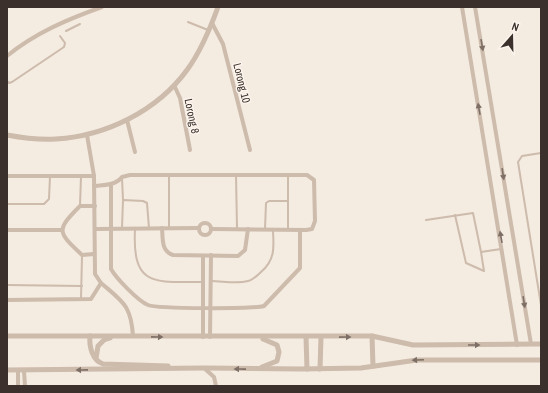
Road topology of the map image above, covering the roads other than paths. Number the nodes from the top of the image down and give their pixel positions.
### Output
1 (102, 7) edge
2 (218, 7) edge
3 (462, 7) edge
4 (475, 7) edge
5 (188, 22) dead end
6 (212, 23) junction
7 (80, 24) dead end
8 (66, 30) dead end
9 (209, 30) junction
10 (60, 36) dead end
11 (7, 56) edge
12 (7, 81) edge
13 (174, 85) junction
14 (127, 120) junction
15 (7, 135) edge
16 (87, 135) junction
17 (190, 150) dead end
18 (250, 150) dead end
19 (135, 152) dead end
20 (541, 152) edge
21 (288, 175) junction
22 (7, 176) edge
23 (50, 176) junction
24 (94, 176) junction
25 (169, 176) junction
26 (236, 176) junction
27 (81, 177) junction
28 (122, 177) junction
29 (111, 184) junction
30 (94, 186) junction
31 (123, 200) junction
32 (288, 201) junction
33 (7, 204) edge
34 (80, 206) junction
35 (95, 206) junction
36 (455, 215) junction
37 (426, 220) dead end
38 (111, 228) junction
39 (122, 228) junction
40 (136, 228) junction
41 (149, 228) junction
42 (162, 228) junction
43 (169, 228) junction
44 (199, 228) junction
45 (95, 229) junction
46 (212, 229) junction
47 (237, 229) junction
48 (248, 229) junction
49 (265, 229) junction
50 (273, 229) junction
51 (7, 230) edge
52 (62, 230) junction
53 (288, 230) junction
54 (300, 230) junction
55 (503, 249) junction
56 (481, 252) junction
57 (94, 254) junction
58 (82, 255) junction
59 (211, 255) junction
60 (203, 256) junction
61 (211, 281) junction
62 (101, 282) junction
63 (203, 282) junction
64 (7, 285) edge
65 (82, 286) junction
66 (7, 300) edge
67 (81, 300) junction
68 (541, 304) edge
69 (210, 307) junction
70 (203, 308) junction
71 (7, 336) edge
72 (90, 336) junction
73 (115, 336) junction
74 (133, 336) junction
75 (372, 336) junction
76 (203, 337) junction
77 (210, 337) junction
78 (306, 337) junction
79 (321, 337) junction
80 (256, 338) junction
81 (517, 344) junction
82 (531, 344) junction
83 (541, 344) edge
84 (97, 359) junction
85 (541, 360) edge
86 (373, 366) junction
87 (174, 368) junction
88 (204, 368) junction
89 (257, 369) junction
90 (307, 369) junction
91 (320, 369) junction
92 (7, 370) edge
93 (18, 370) junction
94 (24, 370) junction
95 (18, 386) edge
96 (25, 386) edge
97 (216, 386) edge

1 - 11 street
2 - 6 street
55 -> 3 street
4 -> 82 street
5 - 9 lane
6 - 9 street
6 - 18 street, Lorong 10
7 - 8 lane
9 - 13 street
10 - 12 lane
13 - 14 street
13 - 17 street, Lorong 8
14 - 16 street
14 - 19 street
15 - 16 street
16 - 24 street
20 - 68 lane
21 - 26 street
21 - 32 lane
21 - 54 street
22 - 23 street
23 - 27 street
23 - 33 lane
24 - 27 street
24 - 30 street
25 - 26 street
25 - 28 street
25 - 43 lane
26 - 47 lane
27 - 34 lane
28 - 29 street
28 - 31 lane
29 - 30 street
29 - 38 street
30 - 35 street
31 - 39 lane
31 - 41 lane
32 - 49 lane
32 - 53 lane
34 - 35 street
34 - 52 street
35 - 45 street
36 - 37 lane
36 - 56 lane
36 - 56 lane
38 - 39 street
38 - 45 street
38 - 70 street
39 - 40 street
40 - 41 street
40 - 63 lane
41 - 42 street
42 - 43 street
42 - 60 street
43 - 44 street
44 - 46 street
44 - 46 street
45 - 57 street
46 - 47 street
47 - 48 street
48 - 49 street
48 - 59 street
49 - 50 street
50 - 53 street
50 - 61 lane
51 - 52 street
52 - 58 street
53 - 54 street
54 - 69 street
55 - 56 lane
55 - 81 street
57 - 58 street
57 - 62 street
58 - 65 lane
59 - 60 street
59 - 61 street
60 - 63 street
61 - 69 street
62 - 67 street
62 - 74 street
63 - 70 street
64 - 65 lane
65 - 67 lane
66 - 67 street
69 - 70 street
69 - 77 street
70 - 76 street
71 - 72 street
72 - 73 street
72 - 84 street
73 - 74 street
73 - 84 street
74 -> 76 street
79 -> 75 street
75 -> 81 street
75 - 86 street
76 - 77 street
77 - 80 street
78 - 79 street
78 - 80 street
78 - 90 street
79 - 91 street
80 - 89 street
81 - 82 street
82 - 83 street
84 - 87 street
85 -> 86 street
86 - 91 street
87 - 88 street
87 -> 94 street
89 -> 88 street
88 - 97 street
89 - 90 street
90 - 91 street
92 - 93 street
93 - 94 street
93 - 95 street
94 - 96 street

